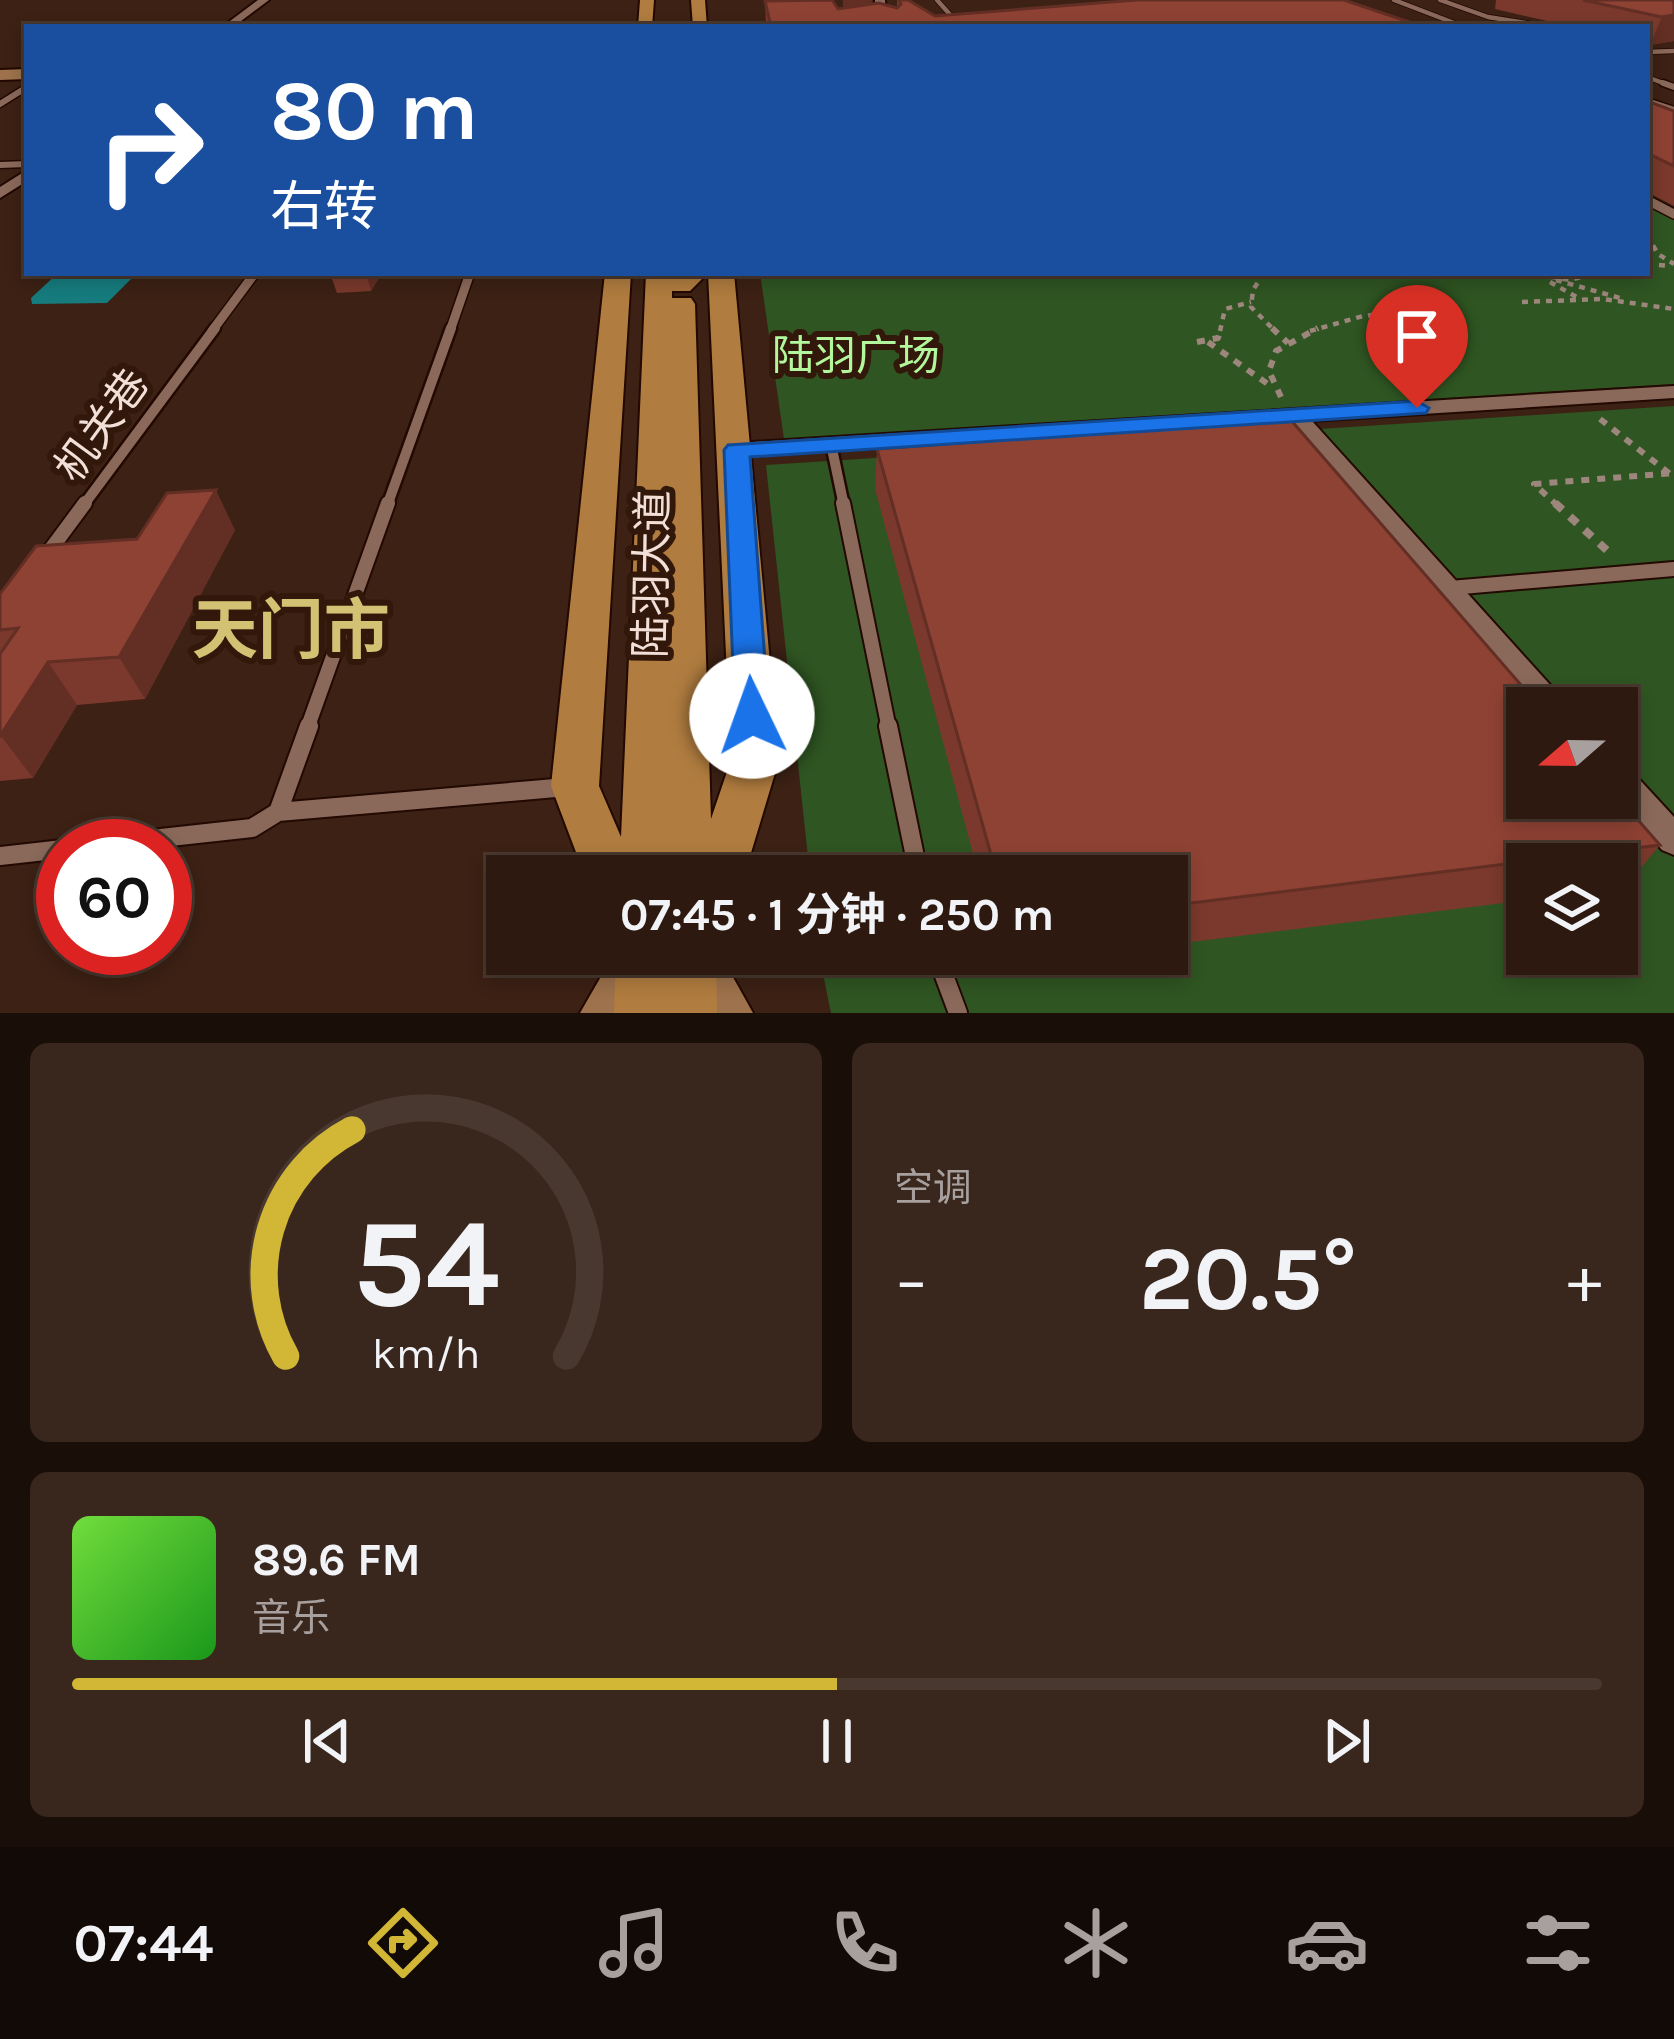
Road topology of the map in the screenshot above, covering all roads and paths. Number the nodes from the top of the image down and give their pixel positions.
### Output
1 (264, 0) edge
2 (937, 0) edge
3 (1394, 0) edge
4 (1440, 0) edge
5 (231, 24) edge
6 (958, 24) edge
7 (1457, 24) edge
8 (1532, 24) edge
9 (1650, 239) edge
10 (1674, 265) edge
11 (253, 276) edge
12 (469, 276) edge
13 (619, 276) edge
14 (679, 276) edge
15 (721, 276) edge
16 (1262, 276) edge
17 (1538, 276) edge
18 (1540, 276) edge
19 (1579, 276) edge
20 (1556, 280) junction
21 (1580, 299) junction
22 (1251, 302) junction
23 (1522, 302) dead end
24 (1641, 304) junction
25 (1448, 307) dead end
26 (1674, 310) edge
27 (1208, 342) junction
28 (1196, 343) dead end
29 (1288, 343) junction
30 (611, 355) junction
31 (1275, 389) junction
32 (1674, 392) edge
33 (1574, 398) junction
34 (1296, 416) junction
35 (654, 426) junction
36 (831, 444) junction
37 (736, 450) junction
38 (1672, 474) edge
39 (42, 560) edge
40 (1674, 569) edge
41 (1632, 573) junction
42 (1450, 588) junction
43 (1537, 687) edge
44 (575, 786) junction
45 (1638, 800) edge
46 (278, 812) junction
47 (192, 835) edge
48 (1674, 840) edge
49 (36, 852) edge
50 (603, 855) edge
51 (645, 855) edge
52 (687, 855) edge
53 (725, 855) edge
54 (915, 855) edge
55 (0, 856) edge
56 (643, 975) edge
57 (655, 975) edge
58 (670, 975) edge
59 (683, 975) edge
60 (944, 975) edge
61 (609, 1013) edge
62 (643, 1013) edge
63 (688, 1013) edge
64 (724, 1013) edge
65 (958, 1013) edge

1 - 5 street
2 - 6 lane
3 - 7 lane
4 - 8 lane
9 - 10 path
11 - 39 lane, 机关巷
12 - 46 lane
13 - 30 main road
14 - 35 main road, 陆羽大道
14 - 52 main road, 陆羽大道
15 - 37 main road
16 - 22 path
17 - 21 path
18 - 20 path
19 - 20 path
20 - 24 path
21 - 23 path
21 - 24 path
22 - 27 path
22 - 29 path
24 - 26 path
25 - 29 path
27 - 28 path
27 - 31 path
29 - 31 path
30 - 35 main road
30 - 44 main road
31 - 34 path
32 - 33 street
33 - 34 street
33 - 38 path
34 - 36 street
34 - 42 street
35 - 51 main road, 陆羽大道
36 - 37 street
36 - 54 lane
37 - 53 main road
38 - 41 path
40 - 41 lane
41 - 42 lane
42 - 43 street
44 - 46 lane
44 - 50 main road
45 - 48 street
46 - 47 lane
49 - 55 lane
56 - 61 street
57 - 62 main road
58 - 63 main road
59 - 64 street
60 - 65 lane

